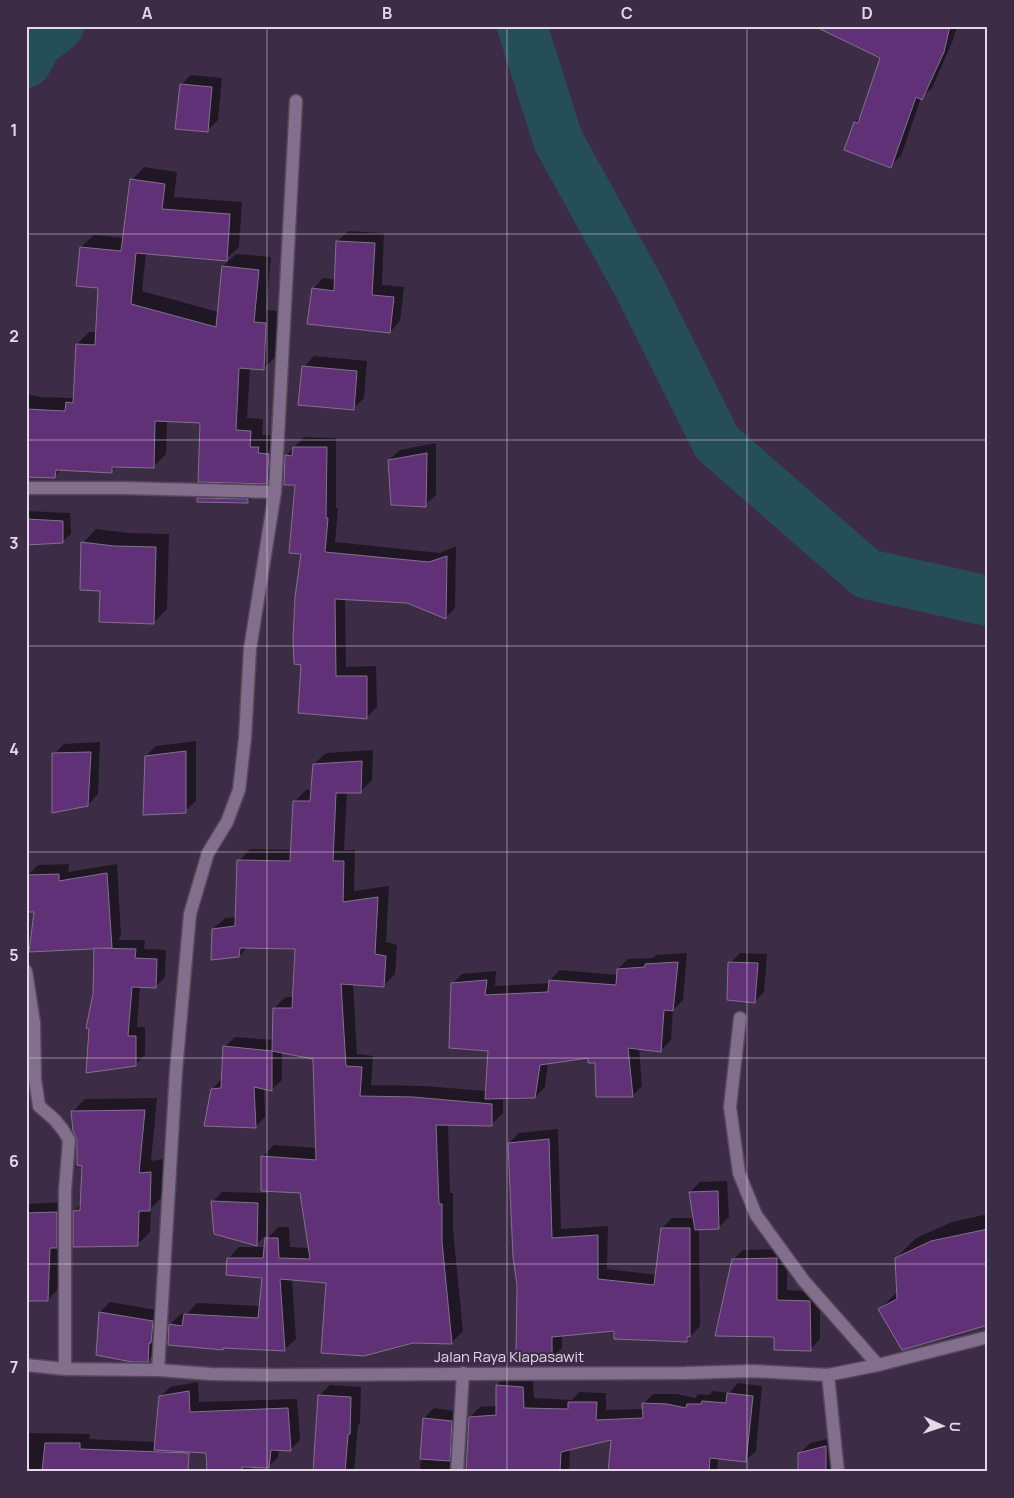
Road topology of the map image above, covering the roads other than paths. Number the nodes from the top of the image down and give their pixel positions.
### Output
1 (296, 101) dead end
2 (26, 488) edge
3 (275, 492) junction
4 (26, 972) edge
5 (740, 1018) dead end
6 (988, 1337) edge
7 (878, 1365) junction
8 (26, 1366) edge
9 (65, 1369) junction
10 (158, 1370) junction
11 (463, 1373) junction
12 (828, 1375) junction
13 (457, 1472) edge
14 (838, 1472) edge

1 - 3 street
2 - 3 street
3 - 10 street
4 - 9 street
5 - 7 street
6 - 7 street, Jalan Raya Klapasawit
7 - 12 street, Jalan Raya Klapasawit
8 - 9 street, Jalan Raya Klapasawit
9 - 10 street, Jalan Raya Klapasawit
10 - 11 street, Jalan Raya Klapasawit
11 - 12 street, Jalan Raya Klapasawit
11 - 13 street
12 - 14 street

